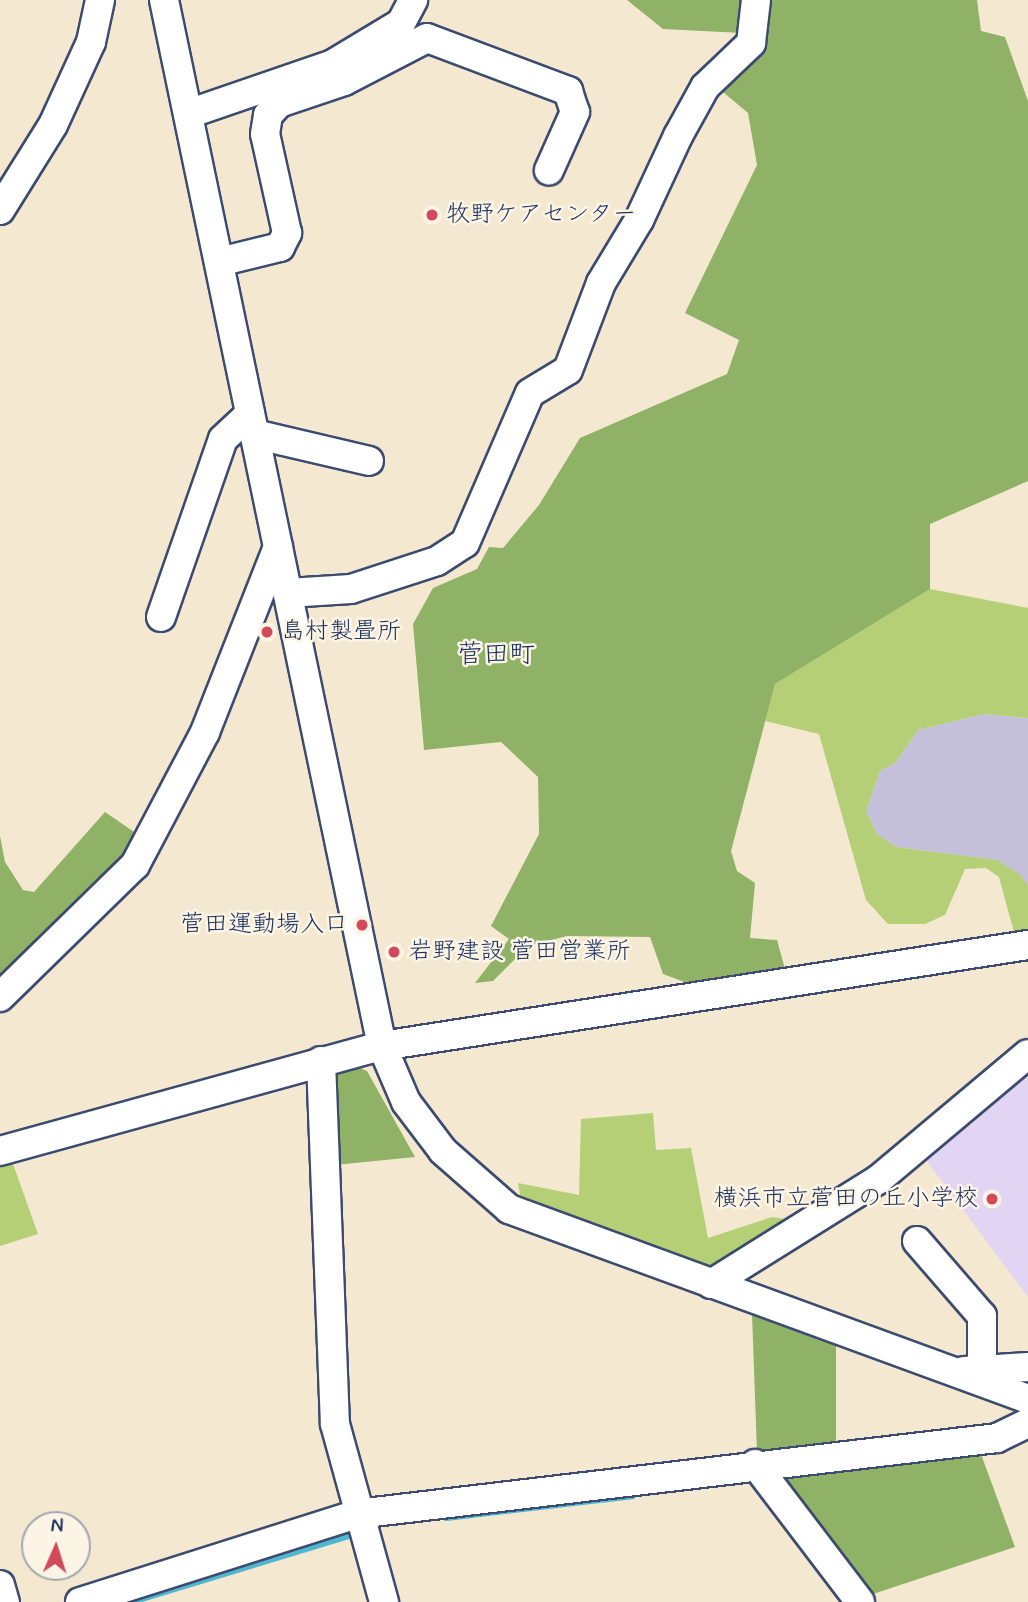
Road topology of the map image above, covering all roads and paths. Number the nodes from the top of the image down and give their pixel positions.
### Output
1 (100, 0) edge
2 (164, 0) edge
3 (413, 0) edge
4 (756, 0) edge
5 (188, 114) junction
6 (549, 170) dead end
7 (0, 211) edge
8 (219, 262) junction
9 (252, 424) junction
10 (369, 461) dead end
11 (278, 547) junction
12 (288, 593) junction
13 (161, 617) dead end
14 (1028, 945) edge
15 (0, 997) edge
16 (382, 1046) junction
17 (1028, 1054) edge
18 (321, 1061) junction
19 (0, 1151) edge
20 (917, 1241) dead end
21 (711, 1284) junction
22 (1028, 1367) edge
23 (982, 1370) junction
24 (950, 1372) junction
25 (1028, 1399) edge
26 (1028, 1423) edge
27 (755, 1464) junction
28 (357, 1514) junction
29 (0, 1585) edge
30 (5, 1602) edge
31 (79, 1602) edge
32 (384, 1602) edge
33 (860, 1602) edge

1 - 7 street
2 - 5 street
3 - 5 street
4 - 12 street
5 - 8 street
6 - 8 street
8 - 9 street
9 - 10 street
9 - 11 street
9 - 13 street
11 - 12 street
11 - 15 street
12 - 16 street
14 - 16 street
16 - 18 street
16 - 21 street
17 - 21 street
18 - 19 street
18 - 28 street
20 - 23 street
21 - 24 street
22 - 23 street
23 - 24 street
24 - 25 street
26 - 27 street
27 - 28 street
27 - 33 street
28 - 31 street
28 - 32 street
29 - 30 street

